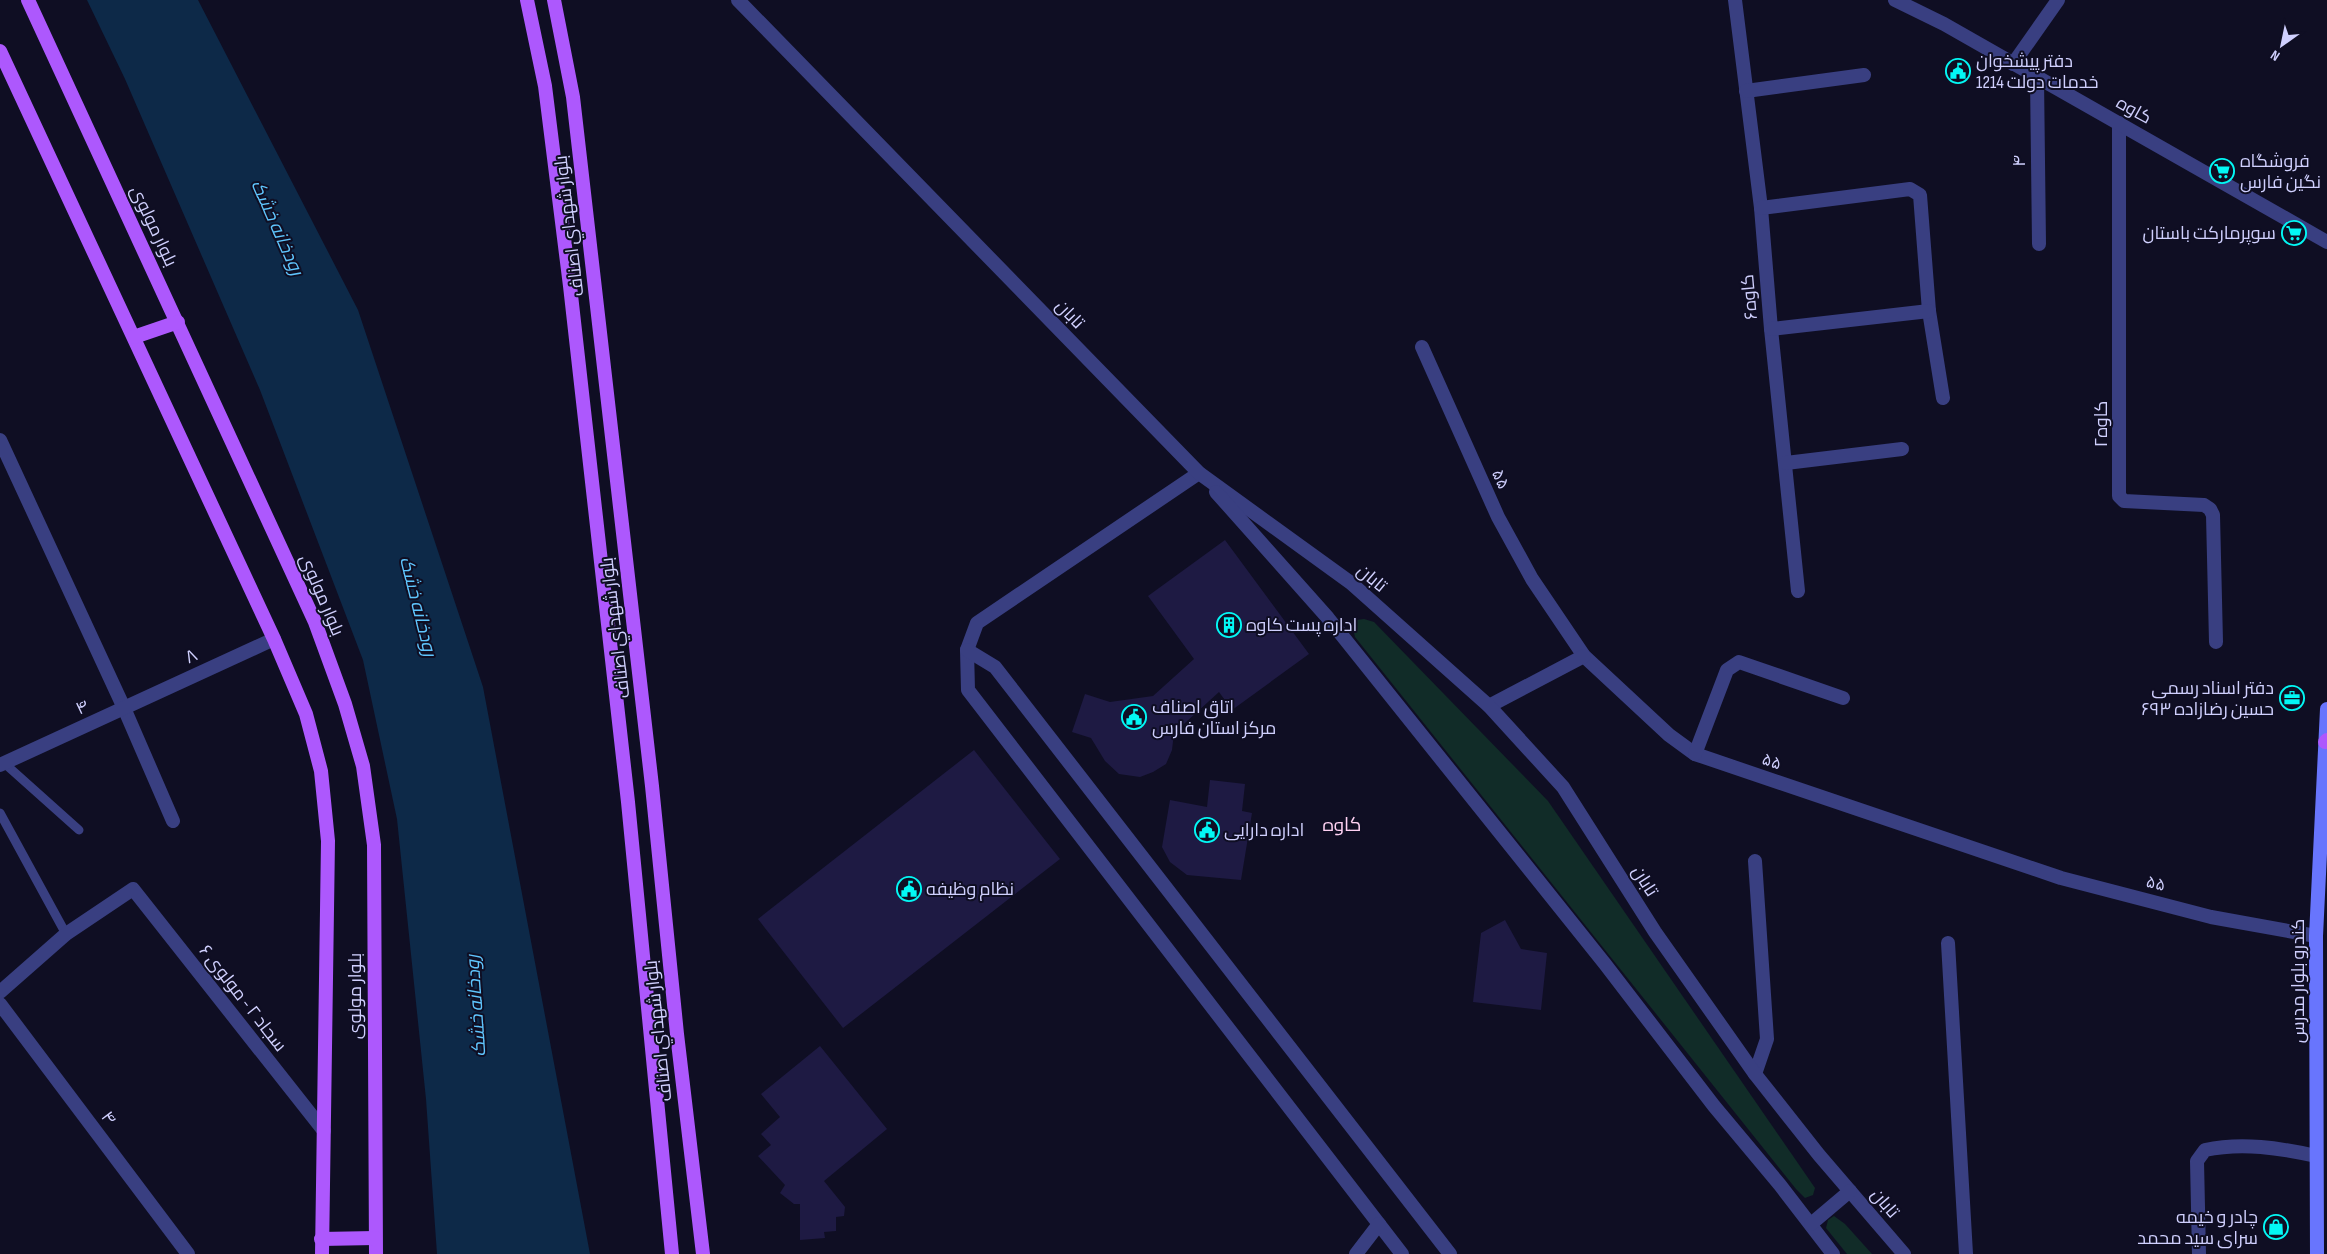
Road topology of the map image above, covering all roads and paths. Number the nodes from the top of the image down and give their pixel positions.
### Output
1 (28, 0) edge
2 (527, 0) edge
3 (554, 0) edge
4 (738, 0) edge
5 (1735, 0) edge
6 (1895, 0) edge
7 (2058, 0) edge
8 (0, 51) edge
9 (2013, 64) junction
10 (1864, 75) dead end
11 (2037, 78) junction
12 (1746, 91) junction
13 (2119, 123) junction
14 (1761, 208) junction
15 (2327, 242) edge
16 (2039, 244) dead end
17 (1929, 311) junction
18 (178, 322) junction
19 (1771, 328) junction
20 (134, 337) junction
21 (1422, 347) dead end
22 (1944, 398) dead end
23 (0, 440) edge
24 (1902, 449) dead end
25 (1786, 463) junction
26 (1199, 473) junction
27 (1798, 591) dead end
28 (274, 639) junction
29 (2216, 642) dead end
30 (966, 650) junction
31 (1584, 656) junction
32 (1843, 698) dead end
33 (1489, 706) junction
34 (124, 708) junction
35 (2327, 709) edge
36 (2326, 741) edge
37 (1695, 754) junction
38 (2, 764) edge
39 (0, 812) edge
40 (173, 821) dead end
41 (79, 830) dead end
42 (1754, 861) dead end
43 (66, 934) junction
44 (2316, 936) junction
45 (1948, 943) dead end
46 (0, 992) edge
47 (0, 1004) edge
48 (1755, 1074) junction
49 (324, 1130) junction
50 (2316, 1156) junction
51 (1850, 1191) junction
52 (1379, 1224) junction
53 (1812, 1224) junction
54 (375, 1238) junction
55 (322, 1239) junction
56 (188, 1254) edge
57 (322, 1254) edge
58 (376, 1254) edge
59 (672, 1254) edge
60 (703, 1254) edge
61 (1356, 1254) edge
62 (1402, 1254) edge
63 (1450, 1254) edge
64 (1833, 1254) edge
65 (1904, 1254) edge
66 (1966, 1254) edge
67 (2199, 1254) edge
68 (2317, 1254) edge

1 - 18 main road, بلوار مولوی
2 - 59 main road, بلوار شهداي اصناف
3 - 60 main road, بلوار شهداي اصناف
4 - 26 street, تابان
5 - 12 street, کاوه۶
6 - 9 street, کاوه
7 - 9 street
8 - 20 main road, بلوار مولوی
9 - 11 street, کاوه
10 - 12 street
11 - 13 street, کاوه
11 - 16 street, ۴
12 - 14 street, کاوه۶
13 - 15 street, کاوه
13 - 29 street, کاوه۲
14 - 17 street
14 - 19 street, کاوه۶
17 - 19 street
17 - 22 street
18 - 20 main road
18 - 54 main road, بلوار مولوی
19 - 25 street, کاوه۶
20 - 28 main road, بلوار مولوی
21 - 31 street, ۵۵
23 - 34 street
24 - 25 street
25 - 27 street, کاوه۶
26 - 30 street
26 - 33 street, تابان
26 - 53 street
28 - 34 street, ۸
28 - 49 main road, بلوار مولوی
30 - 52 street
30 - 63 street
31 - 33 street
31 - 37 street, ۵۵
32 - 37 street
33 - 48 street, تابان
34 - 38 street, ۴
34 - 40 street
35 - 36 main road, کندرو بلوار مدرس
36 - 44 main road, کندرو بلوار مدرس
37 - 44 street, ۵۵
38 - 41 lane
39 - 43 lane
42 - 48 street
43 - 46 street
43 - 49 street, سجاد ۲ - مولوی ۶
44 - 50 main road, کندرو بلوار مدرس
45 - 66 street
47 - 56 street, ۴
48 - 51 street, تابان
49 - 55 main road, بلوار مولوی
50 - 67 street
50 - 68 main road, کندرو بلوار مدرس
51 - 53 street
51 - 65 street, تابان
52 - 61 street
52 - 62 street
53 - 64 street
54 - 55 main road
54 - 58 main road, بلوار مولوی
55 - 57 main road, بلوار مولوی

